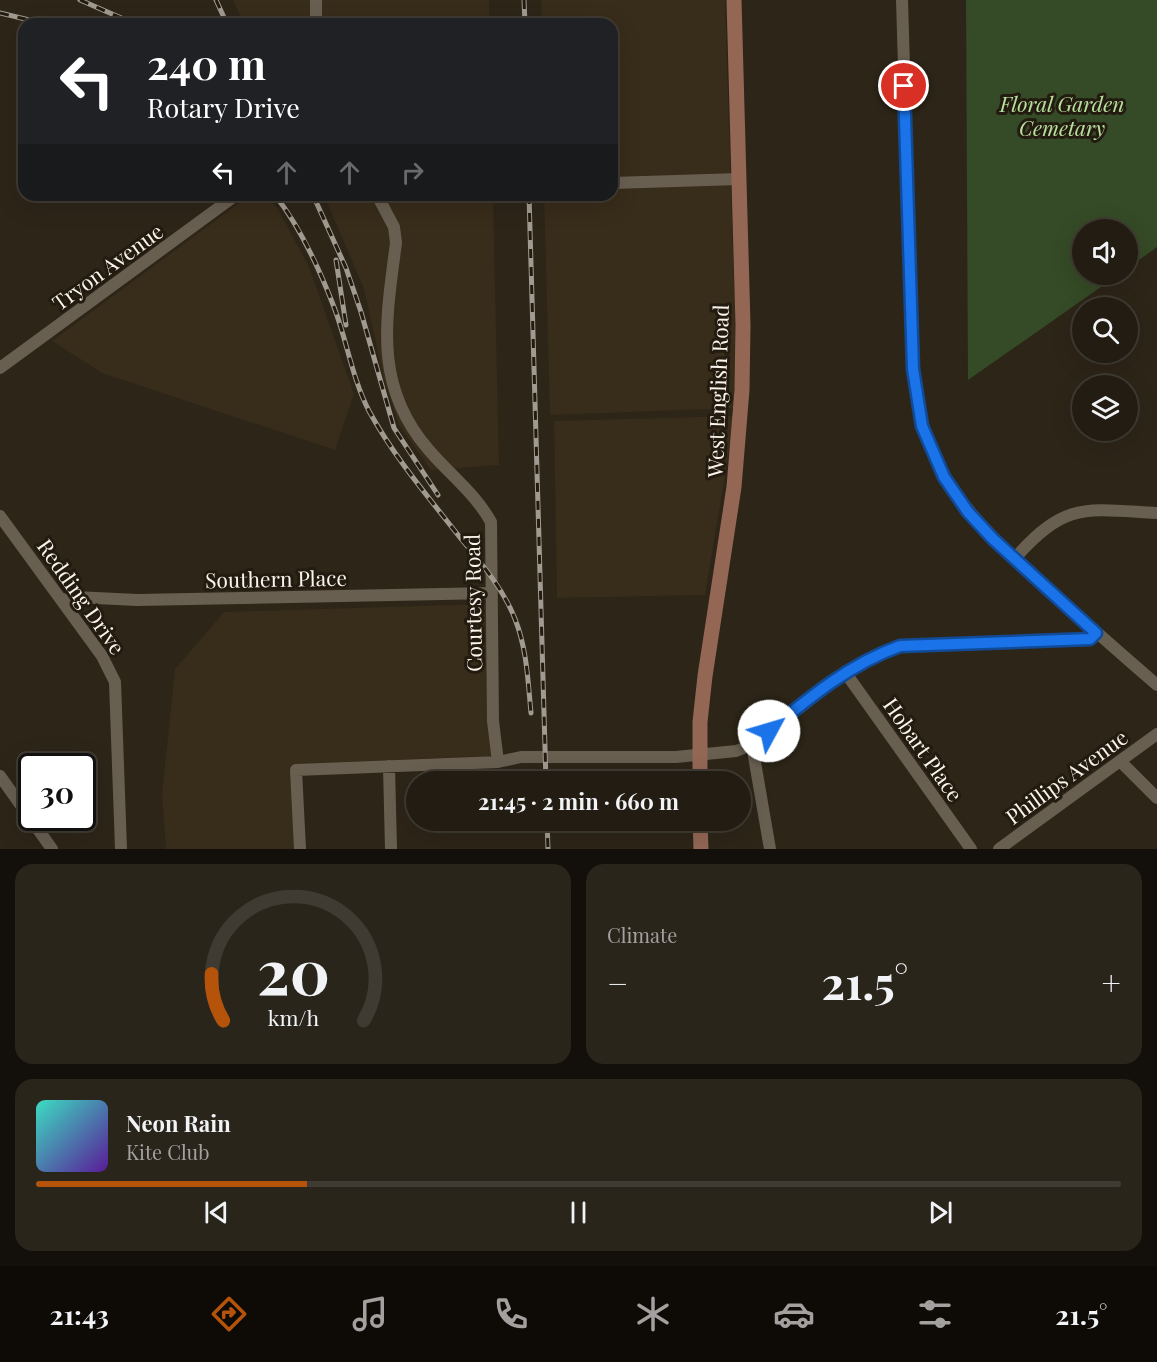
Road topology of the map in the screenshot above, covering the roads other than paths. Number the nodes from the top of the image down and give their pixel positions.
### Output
1 (316, 0) edge
2 (734, 0) edge
3 (902, 0) edge
4 (316, 18) edge
5 (739, 179) junction
6 (618, 183) edge
7 (228, 201) edge
8 (380, 201) edge
9 (0, 368) edge
10 (1157, 513) edge
11 (0, 516) edge
12 (1014, 558) junction
13 (492, 594) junction
14 (62, 600) junction
15 (1096, 633) junction
16 (845, 672) junction
17 (1157, 685) edge
18 (1157, 734) edge
19 (752, 745) junction
20 (700, 753) junction
21 (1120, 761) junction
22 (498, 762) junction
23 (389, 766) junction
24 (700, 771) edge
25 (0, 776) edge
26 (1157, 798) edge
27 (700, 831) edge
28 (52, 849) edge
29 (120, 849) edge
30 (300, 849) edge
31 (391, 849) edge
32 (700, 849) edge
33 (770, 849) edge
34 (971, 849) edge
35 (999, 849) edge

1 - 4 street
2 - 5 main road, West English Road
3 - 12 street
5 - 6 street
5 - 20 main road, West English Road
7 - 9 street, Tryon Avenue
8 - 13 street, Courtesy Road
10 - 12 street
11 - 14 street, Redding Drive
12 - 15 street
13 - 14 street, Southern Place
13 - 22 street, Courtesy Road
14 - 29 street, Redding Drive
15 - 16 street
15 - 17 street
16 - 19 street
16 - 34 street, Hobart Place
18 - 21 street, Phillips Avenue
19 - 20 street
19 - 33 street
20 - 22 street
20 - 24 main road, West English Road
21 - 26 street
21 - 35 street, Phillips Avenue
22 - 23 street
23 - 30 street
23 - 31 street
25 - 28 street
27 - 32 main road

